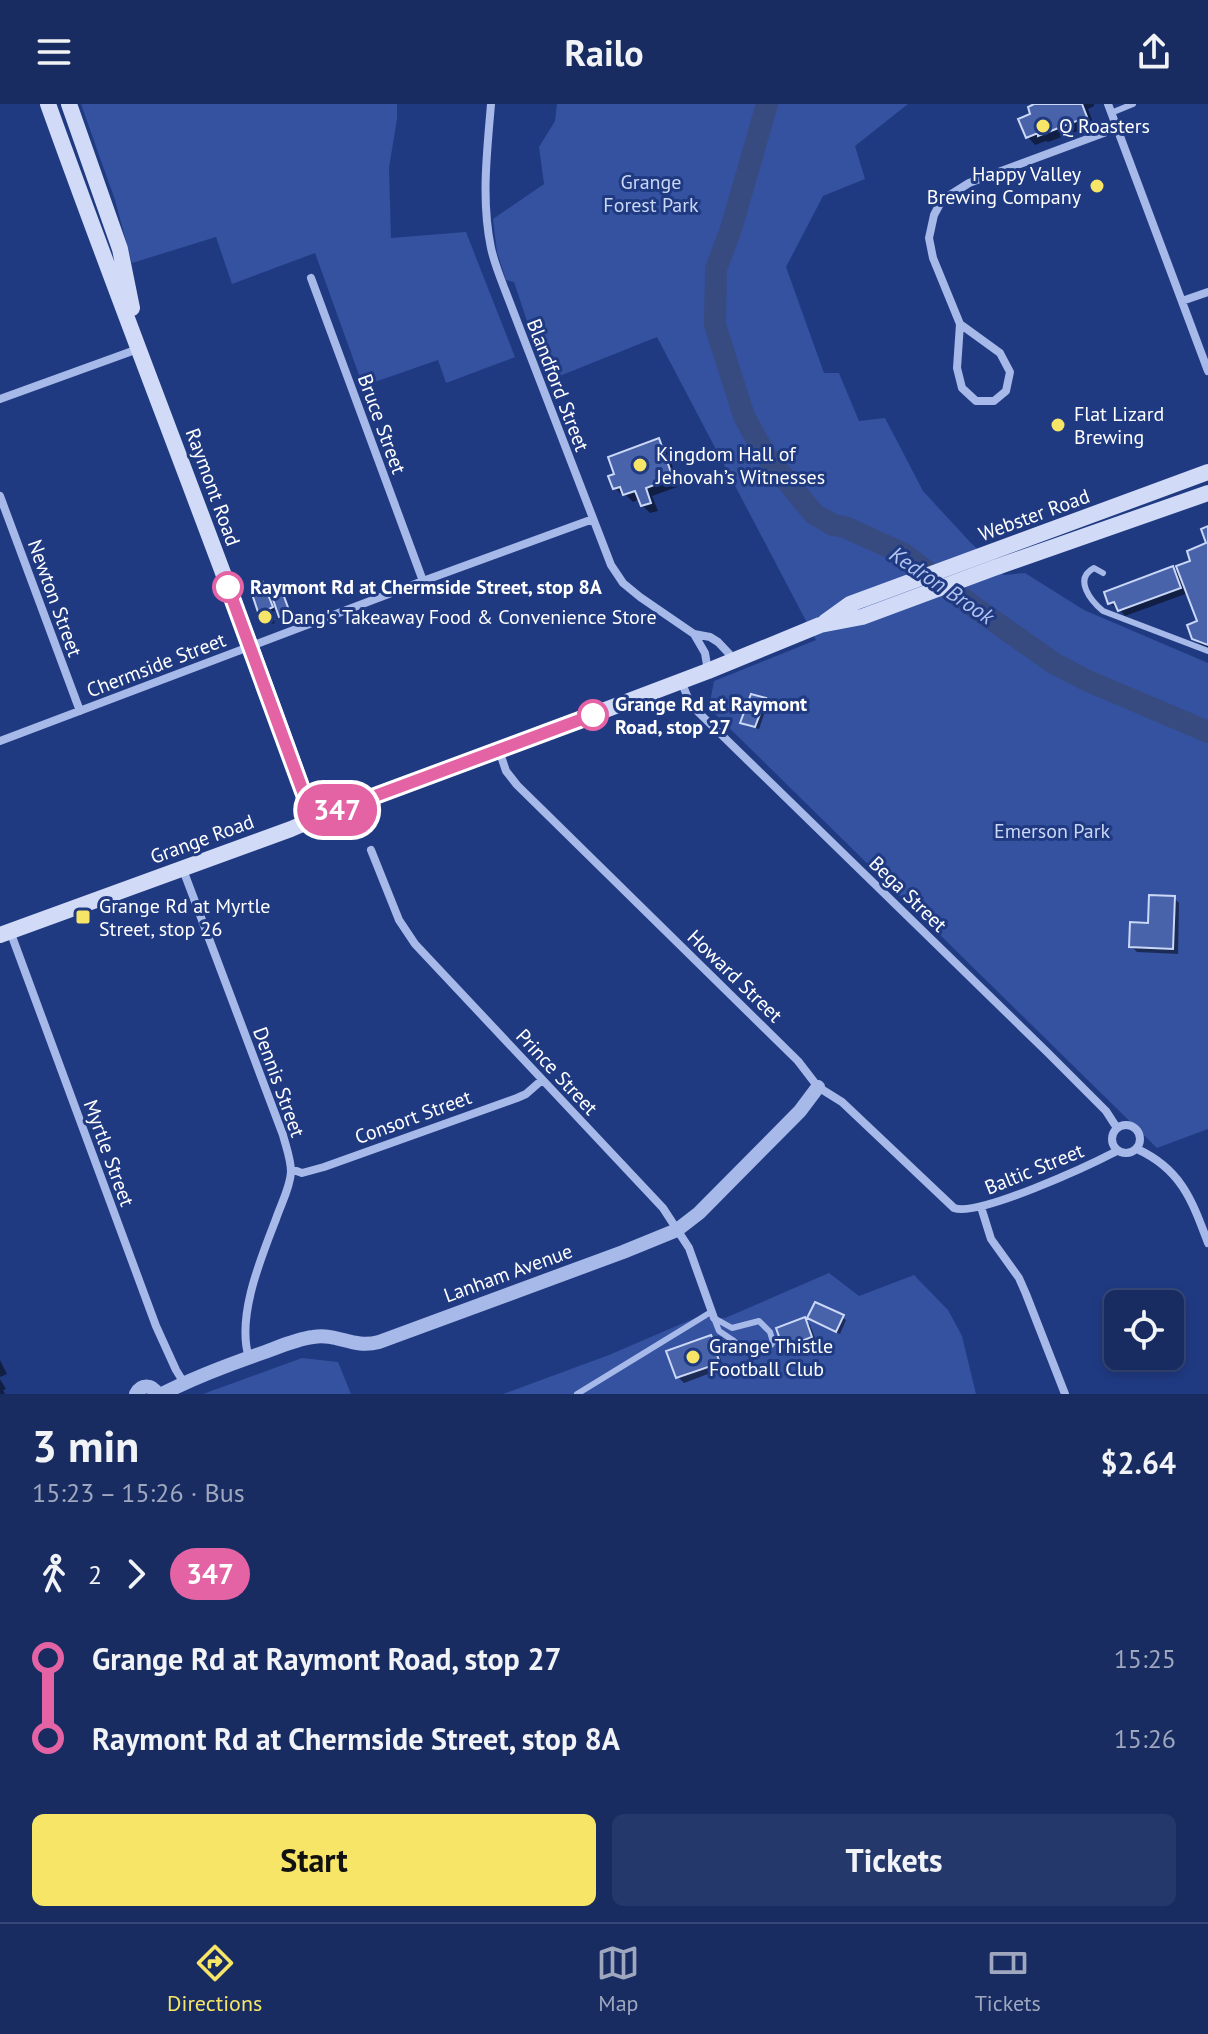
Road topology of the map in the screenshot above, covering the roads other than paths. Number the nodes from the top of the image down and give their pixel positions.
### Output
1 (48, 104) edge
2 (69, 104) edge
3 (491, 104) edge
4 (1133, 104) edge
5 (1109, 108) edge
6 (1117, 128) junction
7 (311, 278) dead end
8 (1208, 292) edge
9 (1182, 301) junction
10 (960, 324) junction
11 (140, 349) junction
12 (1208, 371) edge
13 (0, 399) edge
14 (1208, 472) edge
15 (1208, 493) edge
16 (0, 496) edge
17 (593, 519) junction
18 (994, 568) joint
19 (1103, 573) dead end
20 (423, 581) junction
21 (874, 595) joint
22 (820, 625) junction
23 (694, 634) junction
24 (250, 646) junction
25 (1208, 651) edge
26 (735, 660) junction
27 (708, 671) junction
28 (681, 681) junction
29 (80, 711) junction
30 (0, 741) edge
31 (499, 750) junction
32 (313, 819) junction
33 (371, 850) dead end
34 (182, 867) junction
35 (5, 933) edge
36 (542, 1080) junction
37 (818, 1087) junction
38 (1117, 1128) junction
39 (1137, 1149) junction
40 (1117, 1151) junction
41 (291, 1169) junction
42 (981, 1207) junction
43 (961, 1211) joint
44 (677, 1230) junction
45 (1206, 1230) edge
46 (1208, 1243) edge
47 (712, 1315) junction
48 (249, 1358) junction
49 (184, 1383) junction
50 (136, 1394) edge
51 (160, 1394) edge
52 (577, 1394) edge
53 (1065, 1394) edge

1 - 11 main road, Raymont Road
2 - 11 main road, Raymont Road
3 - 17 street, Blandford Street
4 - 5 lane
5 - 6 street
6 - 9 street
6 - 10 street
7 - 20 street, Bruce Street
8 - 9 street
9 - 12 street
10 - 10 street
11 - 13 street
11 - 24 main road, Raymont Road
14 - 21 main road, Webster Road
15 - 18 main road, Webster Road
16 - 29 street, Newton Street
17 - 20 street, Chermside Street
17 - 23 street, Blandford Street
18 - 22 main road, Grange Road
19 - 25 lane
20 - 24 street, Chermside Street
21 - 22 main road, Grange Road
22 - 26 main road, Grange Road
23 - 26 street, Blandford Street
23 - 27 street
24 - 29 street, Chermside Street
24 - 32 main road, Raymont Road
26 - 27 main road, Grange Road
27 - 28 main road, Grange Road
28 - 31 main road, Grange Road
28 - 38 street, Bega Street
29 - 30 street, Chermside Street
31 - 32 main road, Grange Road
31 - 37 street, Howard Street
32 - 34 main road, Grange Road
33 - 36 street, Prince Street
34 - 35 main road, Grange Road
34 - 41 street, Dennis Street
35 - 49 street, Myrtle Street
36 - 41 street, Consort Street
36 - 44 street, Prince Street
37 - 43 street, Howard Street
37 - 44 street, Lanham Avenue
38 - 39 street
38 - 40 street
39 - 40 street
39 - 45 street
40 - 42 street, Baltic Street
41 - 48 street, Dennis Street
42 - 43 street, Baltic Street
42 - 53 street
44 - 47 street, Prince Street
44 - 48 street, Lanham Avenue
45 - 46 street
47 - 47 lane
47 - 52 lane
48 - 49 street, Lanham Avenue
49 - 51 street, Lanham Avenue
50 - 51 street

